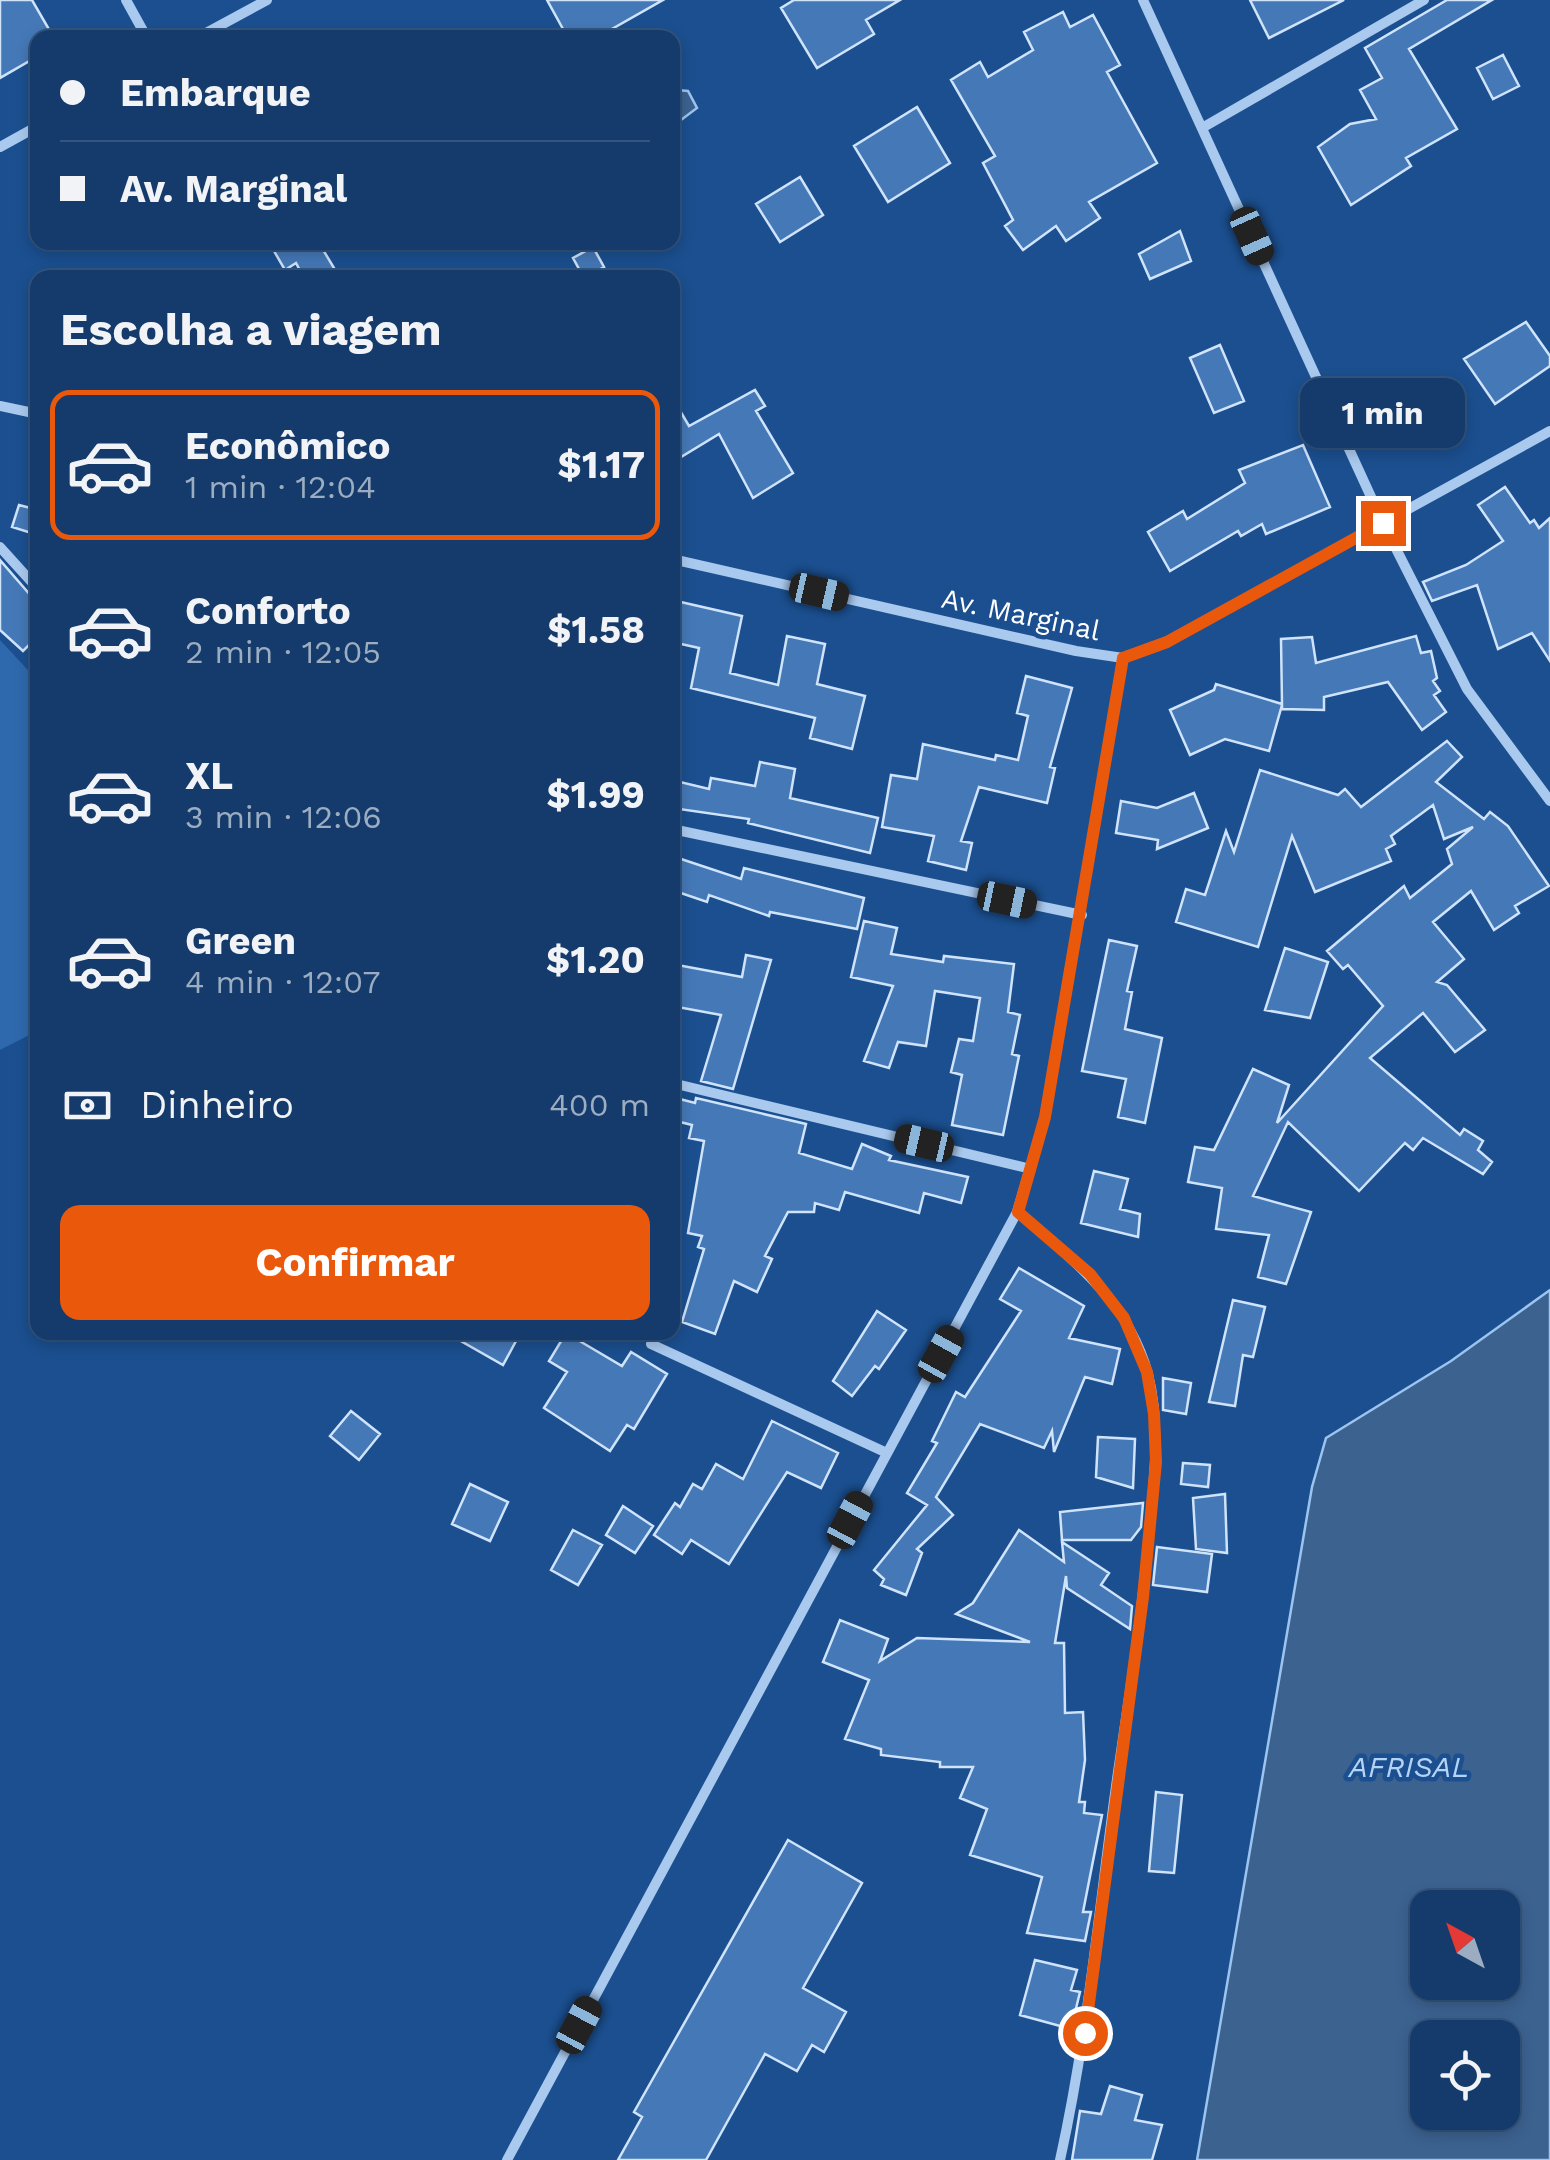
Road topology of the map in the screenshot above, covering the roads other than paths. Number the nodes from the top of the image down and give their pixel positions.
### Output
1 (126, 0) edge
2 (267, 0) edge
3 (1143, 0) edge
4 (1424, 0) edge
5 (143, 30) edge
6 (212, 30) edge
7 (1202, 128) junction
8 (30, 130) edge
9 (0, 147) edge
10 (0, 406) edge
11 (30, 412) edge
12 (1550, 432) edge
13 (1383, 523) junction
14 (0, 548) edge
15 (680, 561) edge
16 (30, 580) edge
17 (1123, 658) junction
18 (1550, 801) edge
19 (680, 832) edge
20 (1082, 916) junction
21 (680, 1085) edge
22 (1031, 1168) junction
23 (1018, 1212) junction
24 (651, 1344) dead end
25 (886, 1453) junction
26 (507, 2160) edge
27 (1060, 2160) edge

1 - 5 street
2 - 6 street
3 - 7 street
4 - 7 street
7 - 13 street
8 - 9 street
10 - 11 street
12 - 13 street, Av. Marginal
13 - 17 street, Av. Marginal
13 - 18 street
14 - 16 street
15 - 17 street, Av. Marginal
17 - 20 street
19 - 20 street
20 - 22 street
21 - 22 street
22 - 23 street
23 - 25 street
23 - 27 street
24 - 25 street
25 - 26 street

